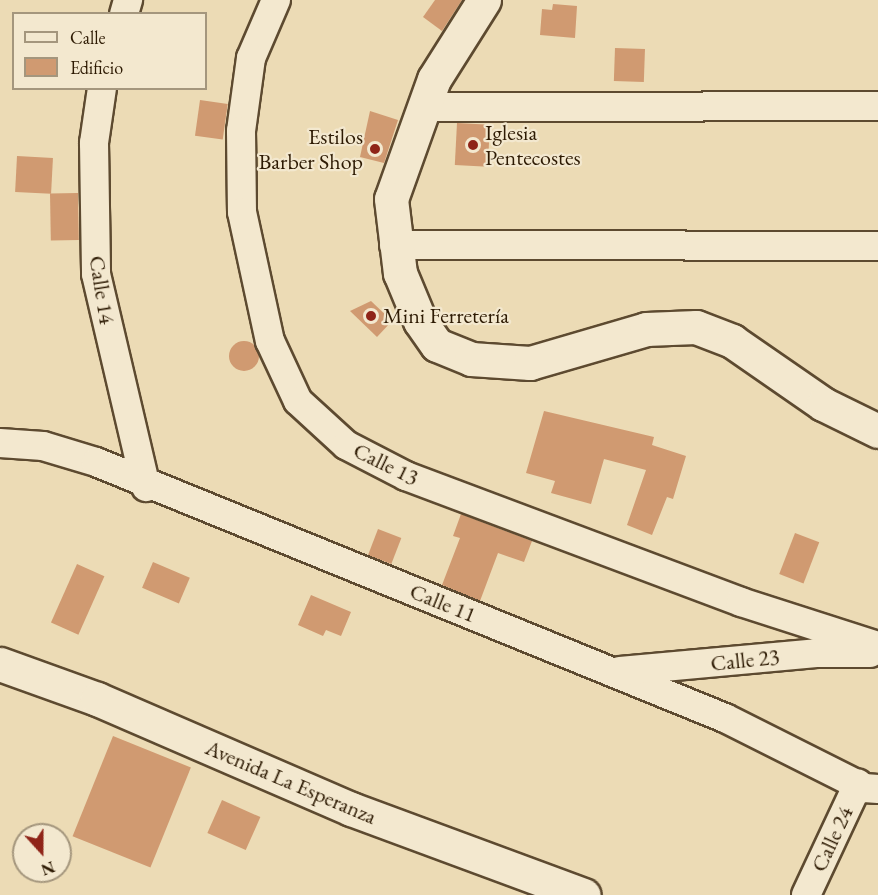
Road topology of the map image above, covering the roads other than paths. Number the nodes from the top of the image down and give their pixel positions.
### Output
1 (276, 0) edge
2 (484, 0) edge
3 (102, 90) edge
4 (878, 105) edge
5 (423, 107) junction
6 (394, 245) junction
7 (878, 246) edge
8 (878, 431) edge
9 (0, 443) edge
10 (146, 487) junction
11 (878, 646) edge
12 (878, 653) edge
13 (0, 664) edge
14 (613, 672) junction
15 (868, 786) edge
16 (584, 895) edge
17 (806, 895) edge

1 - 11 street, Calle 13
2 - 5 main road
3 - 10 street, Calle 14
4 - 5 street
5 - 6 main road
6 - 7 street
6 - 8 main road
9 - 10 street, Calle 11
10 - 14 street, Calle 11
12 - 14 street, Calle 23
13 - 16 main road, Avenida La Esperanza
14 - 15 street, Calle 11
15 - 17 street, Calle 24

